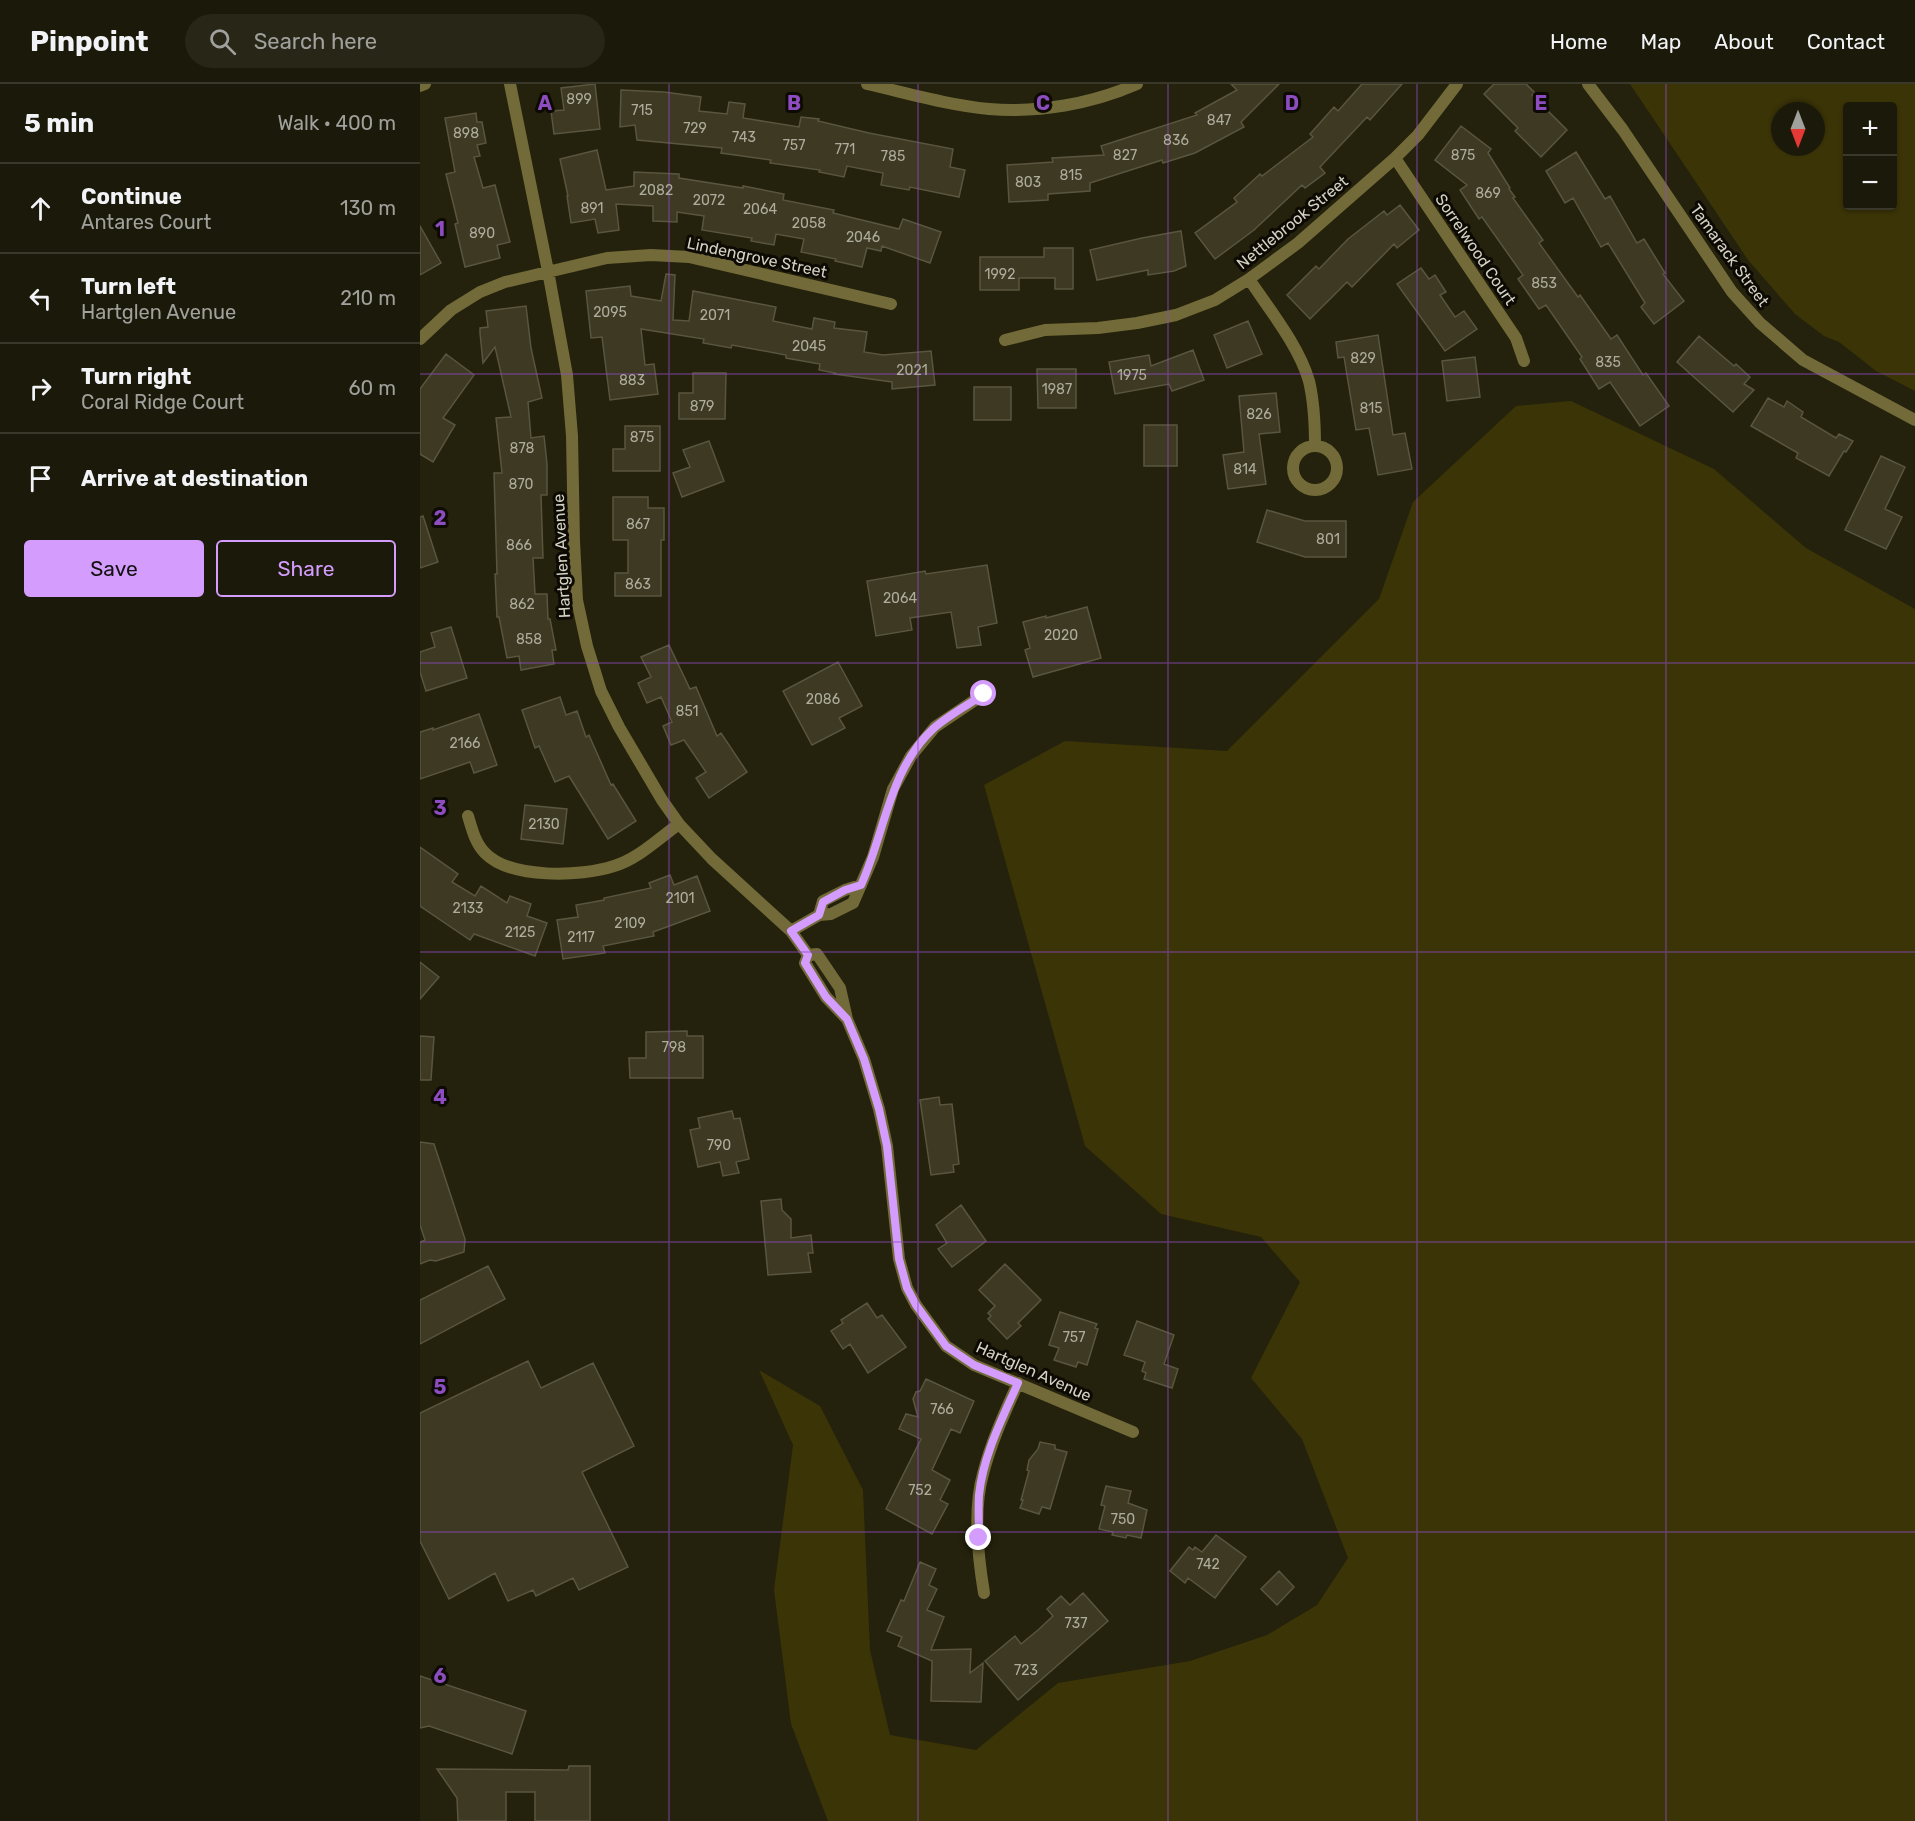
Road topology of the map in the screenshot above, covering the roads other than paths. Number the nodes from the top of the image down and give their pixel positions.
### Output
1 (424, 84) edge
2 (510, 84) edge
3 (867, 84) edge
4 (1137, 84) edge
5 (1457, 84) edge
6 (1588, 84) edge
7 (420, 86) edge
8 (1395, 158) junction
9 (548, 271) junction
10 (1250, 279) junction
11 (891, 304) dead end
12 (420, 339) edge
13 (1005, 340) dead end
14 (1524, 361) dead end
15 (1915, 420) edge
16 (1315, 446) dead end
17 (984, 694) dead end
18 (468, 816) dead end
19 (680, 824) junction
20 (791, 931) junction
21 (1018, 1383) junction
22 (1133, 1432) dead end
23 (984, 1593) dead end

1 - 7 street
2 - 9 street, Hartglen Avenue
3 - 4 street
5 - 8 street, Nettlebrook Street
6 - 15 street, Tamarack Street
8 - 10 street, Nettlebrook Street
8 - 14 street, Sorrelwood Court
9 - 11 street, Lindengrove Street
9 - 12 street, Lindengrove Street
9 - 19 street, Hartglen Avenue
10 - 13 street, Nettlebrook Street
10 - 16 street
17 - 20 street
18 - 19 street
19 - 20 street, Hartglen Avenue
20 - 21 street, Hartglen Avenue
21 - 22 street, Hartglen Avenue
21 - 23 street

